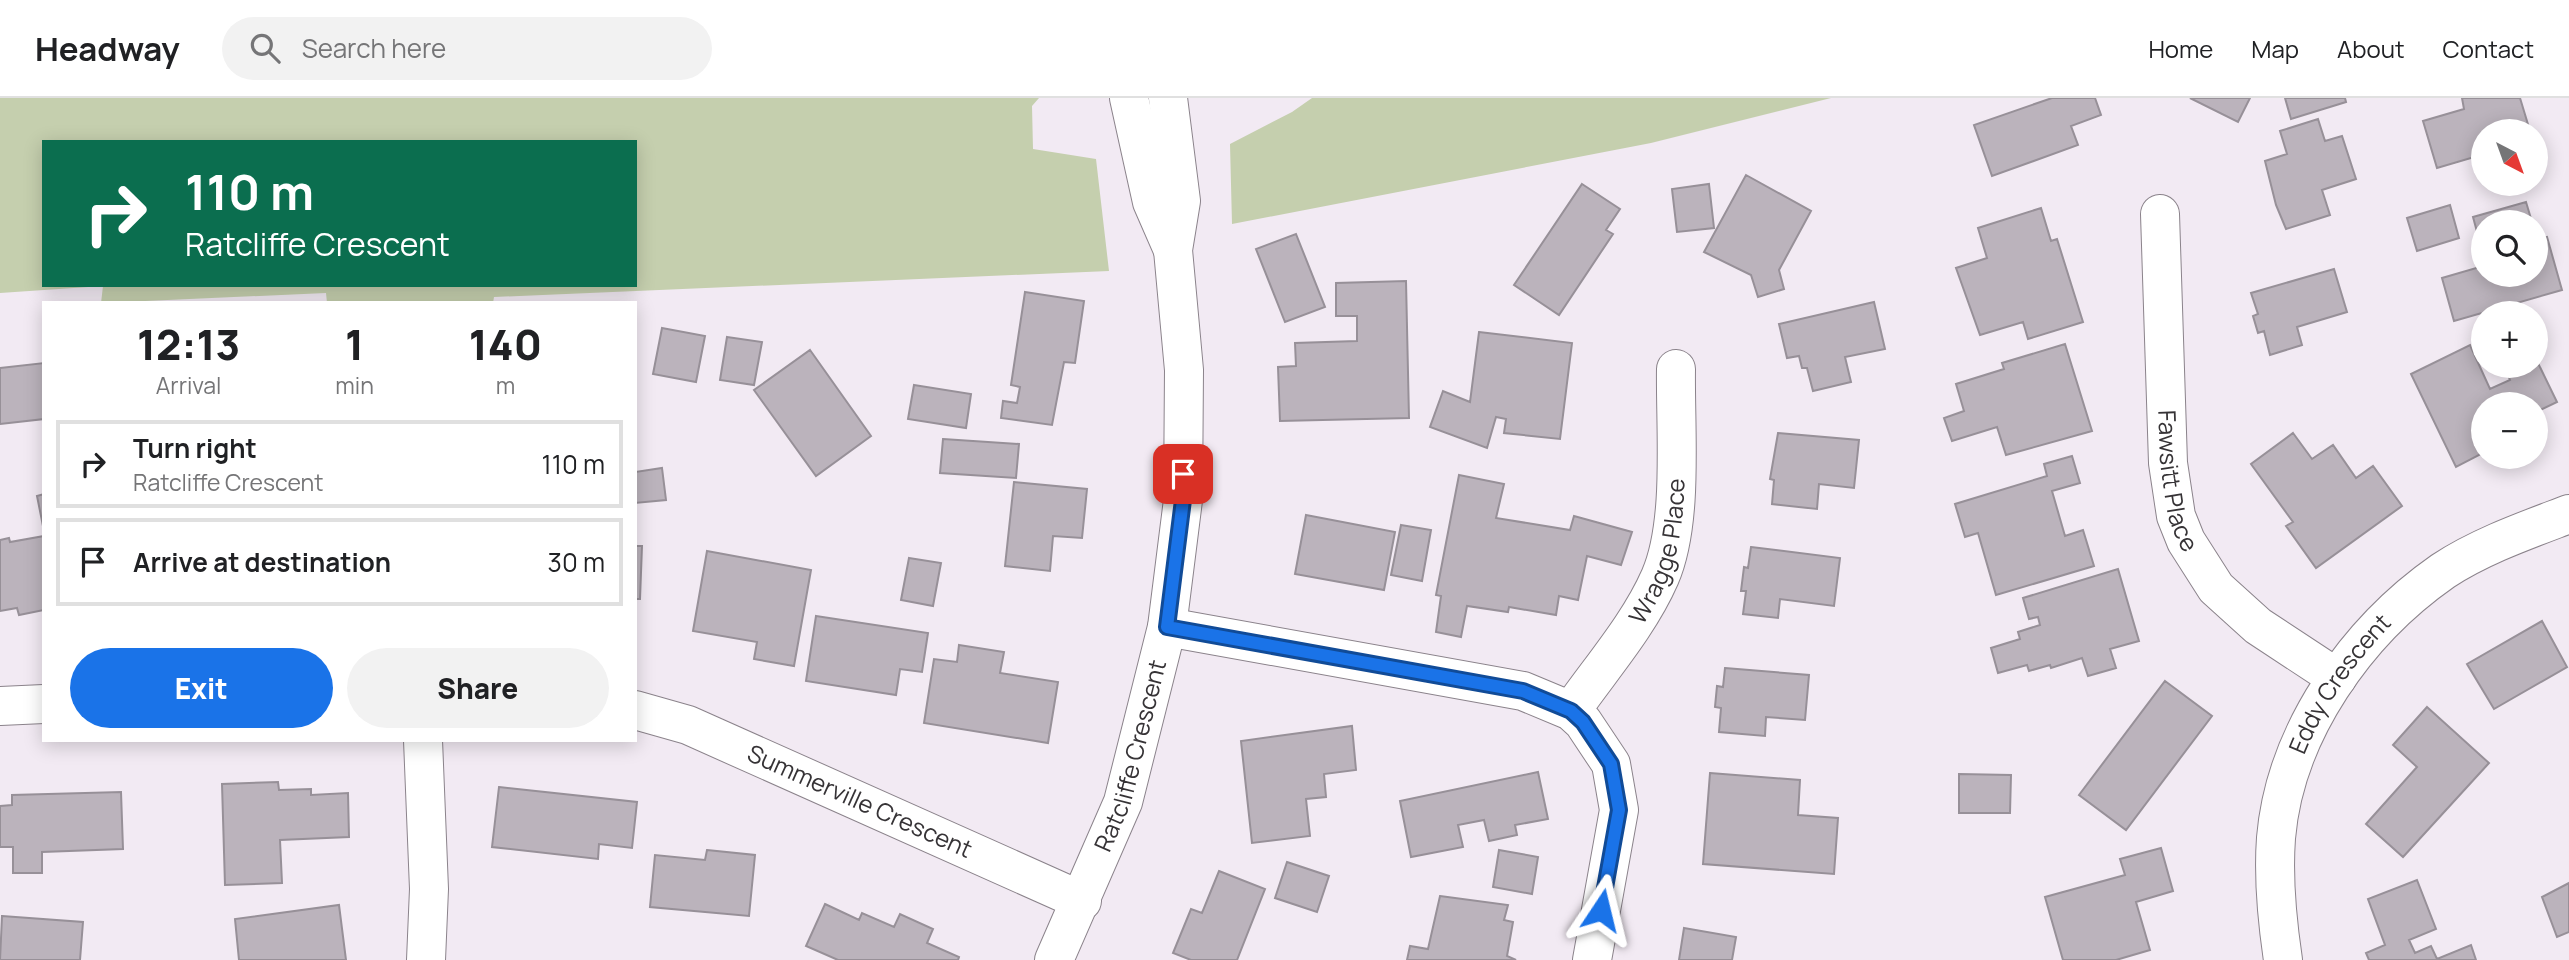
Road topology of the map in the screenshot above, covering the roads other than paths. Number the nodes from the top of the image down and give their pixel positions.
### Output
1 (1151, 111) edge
2 (2160, 214) dead end
3 (1676, 369) dead end
4 (2569, 514) edge
5 (1167, 627) junction
6 (2337, 678) junction
7 (42, 704) edge
8 (0, 706) edge
9 (637, 711) edge
10 (1571, 711) junction
11 (423, 742) edge
12 (1082, 901) junction
13 (426, 960) edge
14 (1054, 960) edge
15 (1592, 960) edge
16 (2283, 960) edge

1 - 5 street, Ratcliffe Crescent
2 - 6 street, Fawsitt Place
3 - 10 street, Wragge Place
4 - 6 street, Eddy Crescent
5 - 10 street
5 - 12 street, Ratcliffe Crescent
6 - 16 street, Eddy Crescent
7 - 8 street
9 - 12 street, Summerville Crescent
10 - 15 street
11 - 13 street
12 - 14 street, Ratcliffe Crescent

